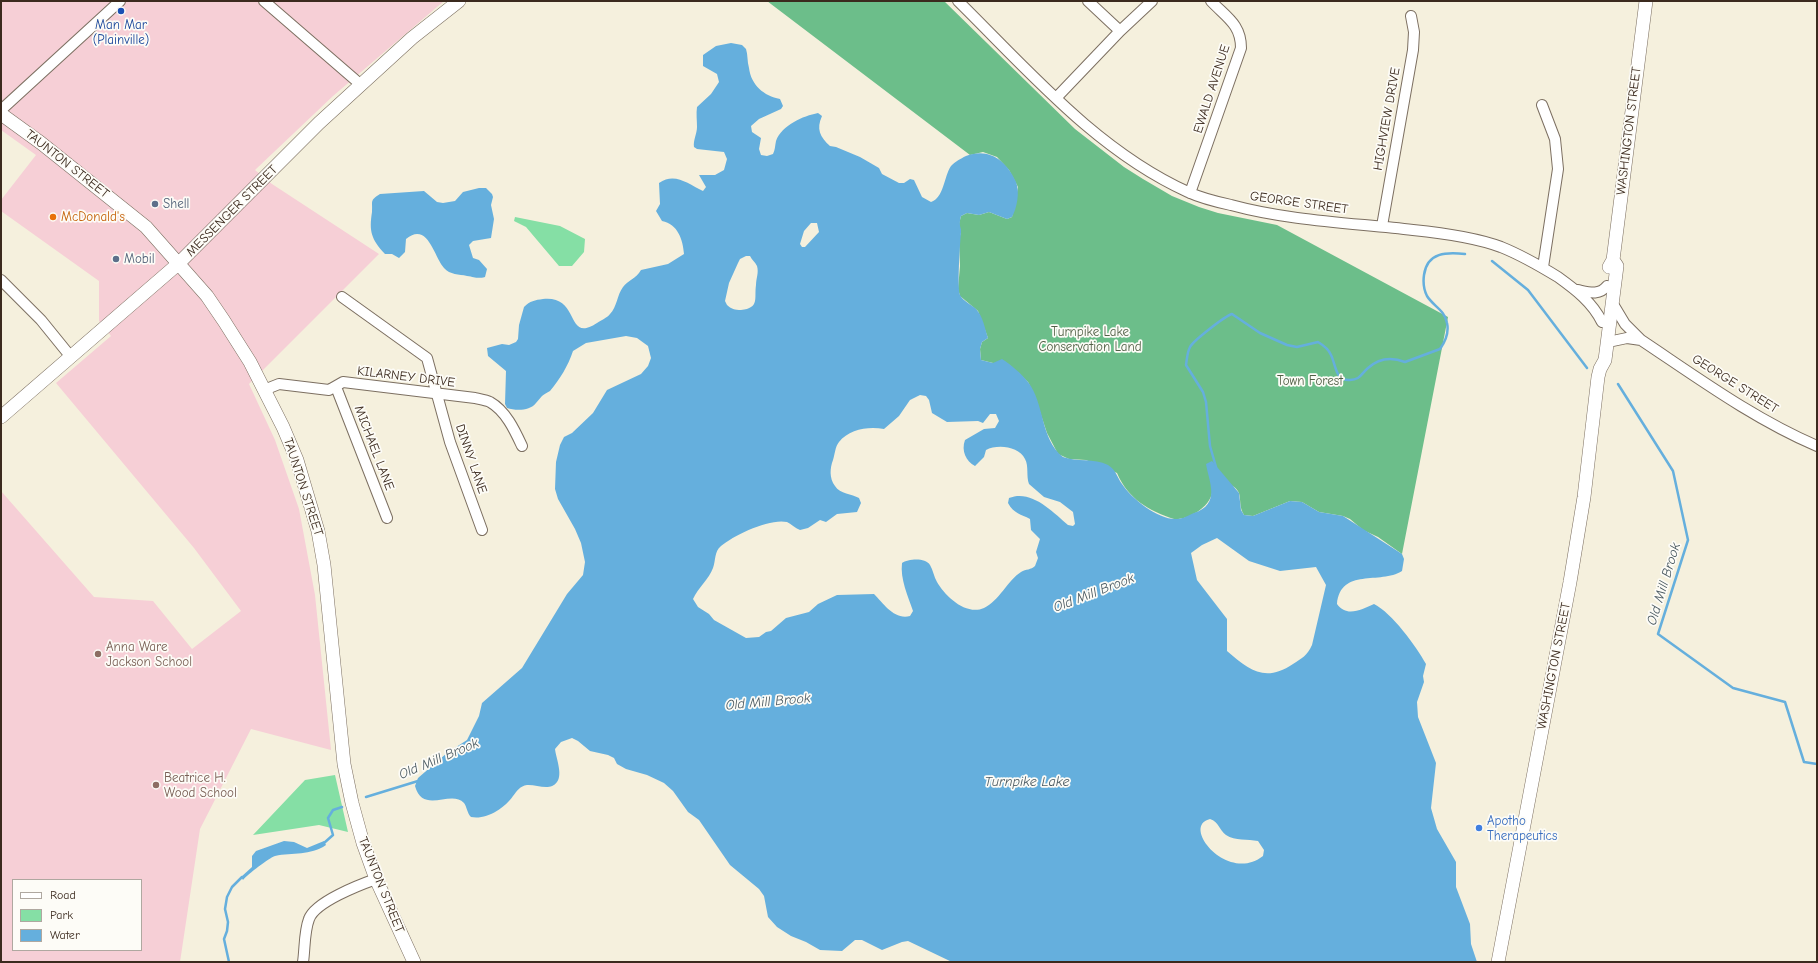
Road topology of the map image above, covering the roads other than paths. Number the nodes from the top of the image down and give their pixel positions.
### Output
1 (120, 1) edge
2 (264, 1) edge
3 (459, 1) edge
4 (958, 1) edge
5 (1088, 1) edge
6 (1152, 1) edge
7 (1211, 1) edge
8 (1646, 1) edge
9 (1411, 16) dead end
10 (1120, 31) junction
11 (360, 84) junction
12 (1056, 98) junction
13 (1542, 105) dead end
14 (1, 110) edge
15 (1, 114) edge
16 (1190, 193) junction
17 (1382, 226) junction
18 (1613, 260) junction
19 (178, 264) junction
20 (1543, 268) junction
21 (1, 280) edge
22 (1607, 286) junction
23 (1575, 289) junction
24 (342, 297) dead end
25 (1613, 304) junction
26 (1602, 322) junction
27 (1641, 340) junction
28 (1608, 342) junction
29 (71, 357) junction
30 (1600, 369) junction
31 (336, 387) junction
32 (264, 390) junction
33 (437, 395) junction
34 (1, 417) edge
35 (522, 446) dead end
36 (1817, 446) edge
37 (387, 518) dead end
38 (482, 530) dead end
39 (376, 878) junction
40 (302, 962) edge
41 (413, 962) edge
42 (1498, 962) edge

1 - 14 street
2 - 11 street
3 - 11 main road, MESSENGER STREET
4 - 12 street, GEORGE STREET
5 - 10 street
6 - 10 street
7 - 16 street, EWALD AVENUE
8 - 18 main road, WASHINGTON STREET
9 - 17 street, HIGHVIEW DRIVE
10 - 12 street
11 - 19 main road, MESSENGER STREET
12 - 16 street, GEORGE STREET
13 - 20 street
15 - 19 main road, TAUNTON STREET
16 - 17 street, GEORGE STREET
17 - 20 street, GEORGE STREET
18 - 22 main road, WASHINGTON STREET
18 - 25 main road, WASHINGTON STREET
19 - 29 main road, MESSENGER STREET
19 - 32 main road, TAUNTON STREET
20 - 23 street, GEORGE STREET
21 - 29 street
22 - 23 street, GEORGE STREET
22 - 26 main road, WASHINGTON STREET
23 - 26 street, GEORGE STREET
24 - 33 street, DINNY LANE
25 - 27 street, GEORGE STREET
25 - 28 main road, WASHINGTON STREET
26 - 30 main road, WASHINGTON STREET
27 - 28 street
27 - 36 street, GEORGE STREET
28 - 30 main road, WASHINGTON STREET
29 - 34 main road, MESSENGER STREET
30 - 42 main road, WASHINGTON STREET
31 - 32 street, KILARNEY DRIVE
31 - 33 street, KILARNEY DRIVE
31 - 37 street, MICHAEL LANE
32 - 39 main road, TAUNTON STREET
33 - 35 street, KILARNEY DRIVE
33 - 38 street, DINNY LANE
39 - 40 street
39 - 41 main road, TAUNTON STREET

